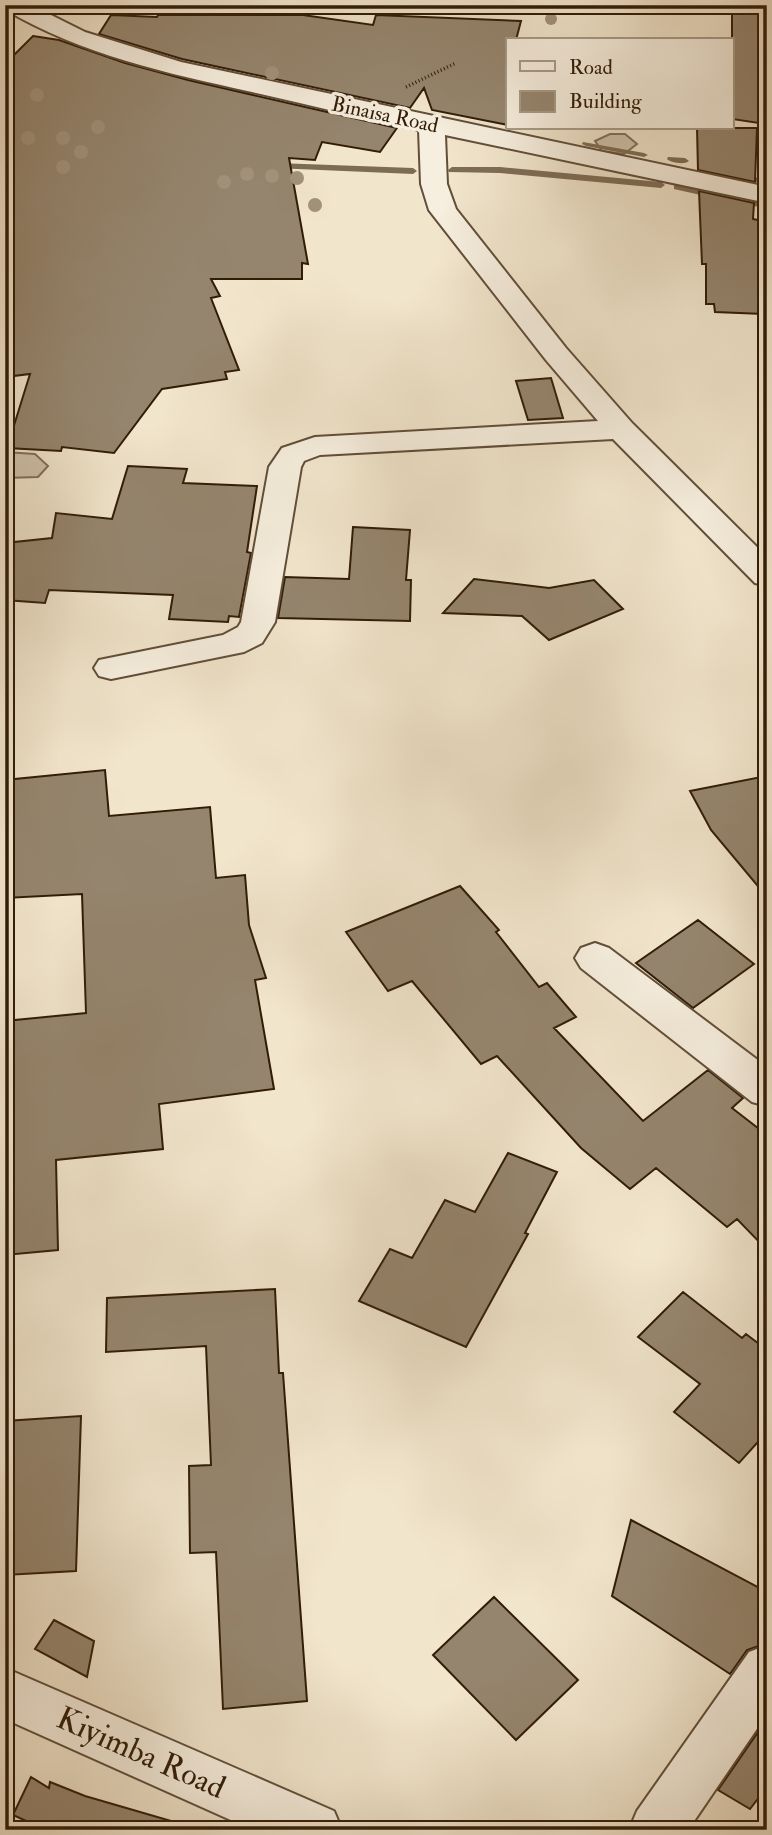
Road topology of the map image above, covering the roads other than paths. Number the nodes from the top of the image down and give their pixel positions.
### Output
1 (74, 5) edge
2 (586, 5) edge
3 (24, 12) edge
4 (5, 19) edge
5 (432, 125) junction
6 (767, 195) edge
7 (621, 429) junction
8 (767, 576) edge
9 (111, 668) dead end
10 (594, 958) dead end
11 (767, 1090) edge
12 (767, 1670) edge
13 (5, 1693) edge
14 (315, 1830) edge
15 (656, 1830) edge

1 - 2 street
3 - 4 street
3 - 5 street, Binaisa Road
5 - 6 street, Binaisa Road
5 - 7 street
7 - 8 street
7 - 9 street
10 - 11 street
12 - 15 street
13 - 14 street, Kiyimba Road

